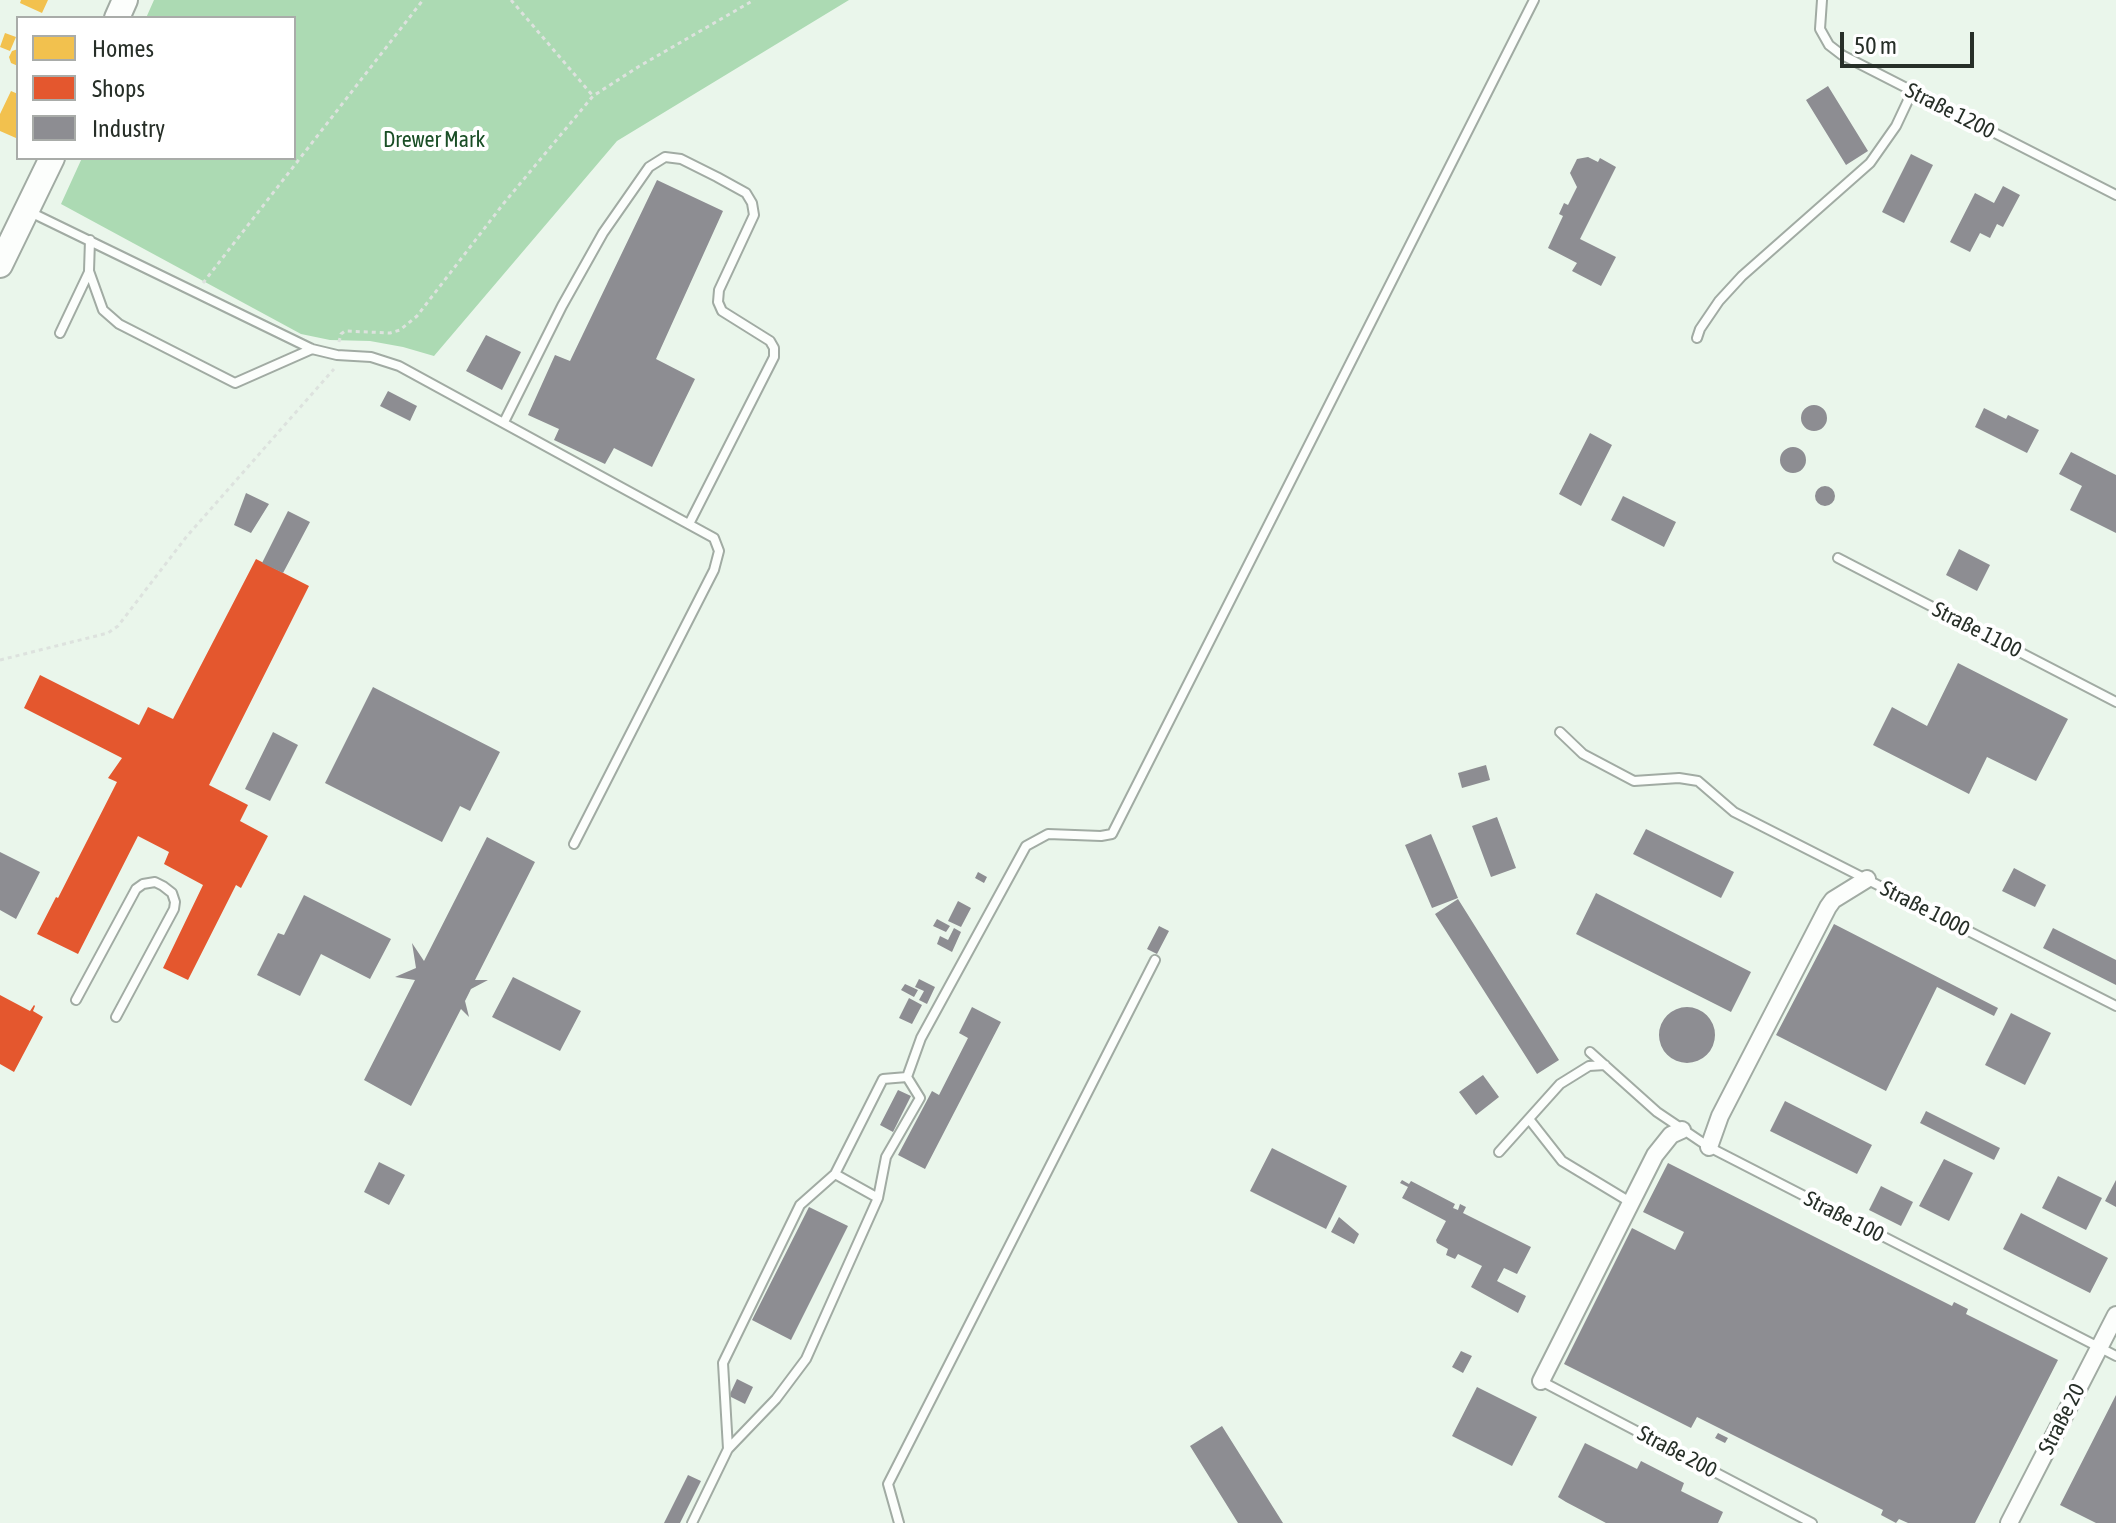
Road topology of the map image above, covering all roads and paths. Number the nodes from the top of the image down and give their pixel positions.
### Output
1 (423, 0) edge
2 (511, 0) edge
3 (754, 0) edge
4 (1534, 0) edge
5 (1822, 0) edge
6 (1912, 92) junction
7 (593, 96) junction
8 (51, 160) edge
9 (2116, 195) edge
10 (27, 211) junction
11 (90, 240) junction
12 (0, 265) edge
13 (89, 271) junction
14 (196, 293) junction
15 (60, 333) dead end
16 (1697, 338) dead end
17 (312, 349) junction
18 (337, 355) junction
19 (504, 422) junction
20 (689, 524) junction
21 (1838, 558) dead end
22 (0, 660) edge
23 (2116, 702) edge
24 (1560, 732) dead end
25 (574, 844) dead end
26 (1867, 879) junction
27 (1155, 960) dead end
28 (76, 1000) dead end
29 (2116, 1006) edge
30 (116, 1017) dead end
31 (1590, 1052) dead end
32 (1605, 1065) junction
33 (907, 1077) junction
34 (1529, 1119) junction
35 (1682, 1130) junction
36 (1709, 1147) junction
37 (1499, 1152) dead end
38 (835, 1174) junction
39 (878, 1198) junction
40 (1630, 1202) junction
41 (2116, 1315) edge
42 (2099, 1347) junction
43 (2116, 1356) edge
44 (1541, 1381) joint
45 (728, 1449) junction
46 (692, 1523) edge
47 (899, 1523) edge
48 (1812, 1523) edge
49 (2009, 1523) edge

1 - 14 path
2 - 7 path
3 - 7 path
4 - 33 lane
5 - 6 lane, Straße 1200
6 - 9 lane, Straße 1200
6 - 16 lane
7 - 18 path
8 - 10 main road
10 - 11 lane
10 - 12 main road
11 - 13 lane
11 - 14 lane
13 - 15 lane
13 - 17 lane
14 - 17 lane
17 - 18 lane
18 - 19 lane
18 - 22 path
19 - 20 lane
19 - 20 lane
20 - 25 lane
21 - 23 lane, Straße 1100
24 - 26 lane, Straße 1000
26 - 29 lane, Straße 1000
26 - 36 street
27 - 47 lane
28 - 30 lane
31 - 32 lane, Straße 100
32 - 34 lane
32 - 35 lane, Straße 100
33 - 38 lane
33 - 39 lane
34 - 37 lane
34 - 40 lane
35 - 36 lane, Straße 100
35 - 40 street
36 - 42 lane, Straße 100
38 - 39 lane
38 - 45 lane
39 - 45 lane
40 - 44 street
41 - 42 street, Straße 20
42 - 43 lane, Straße 100
42 - 49 street, Straße 20
44 - 48 lane, Straße 200
45 - 46 lane

